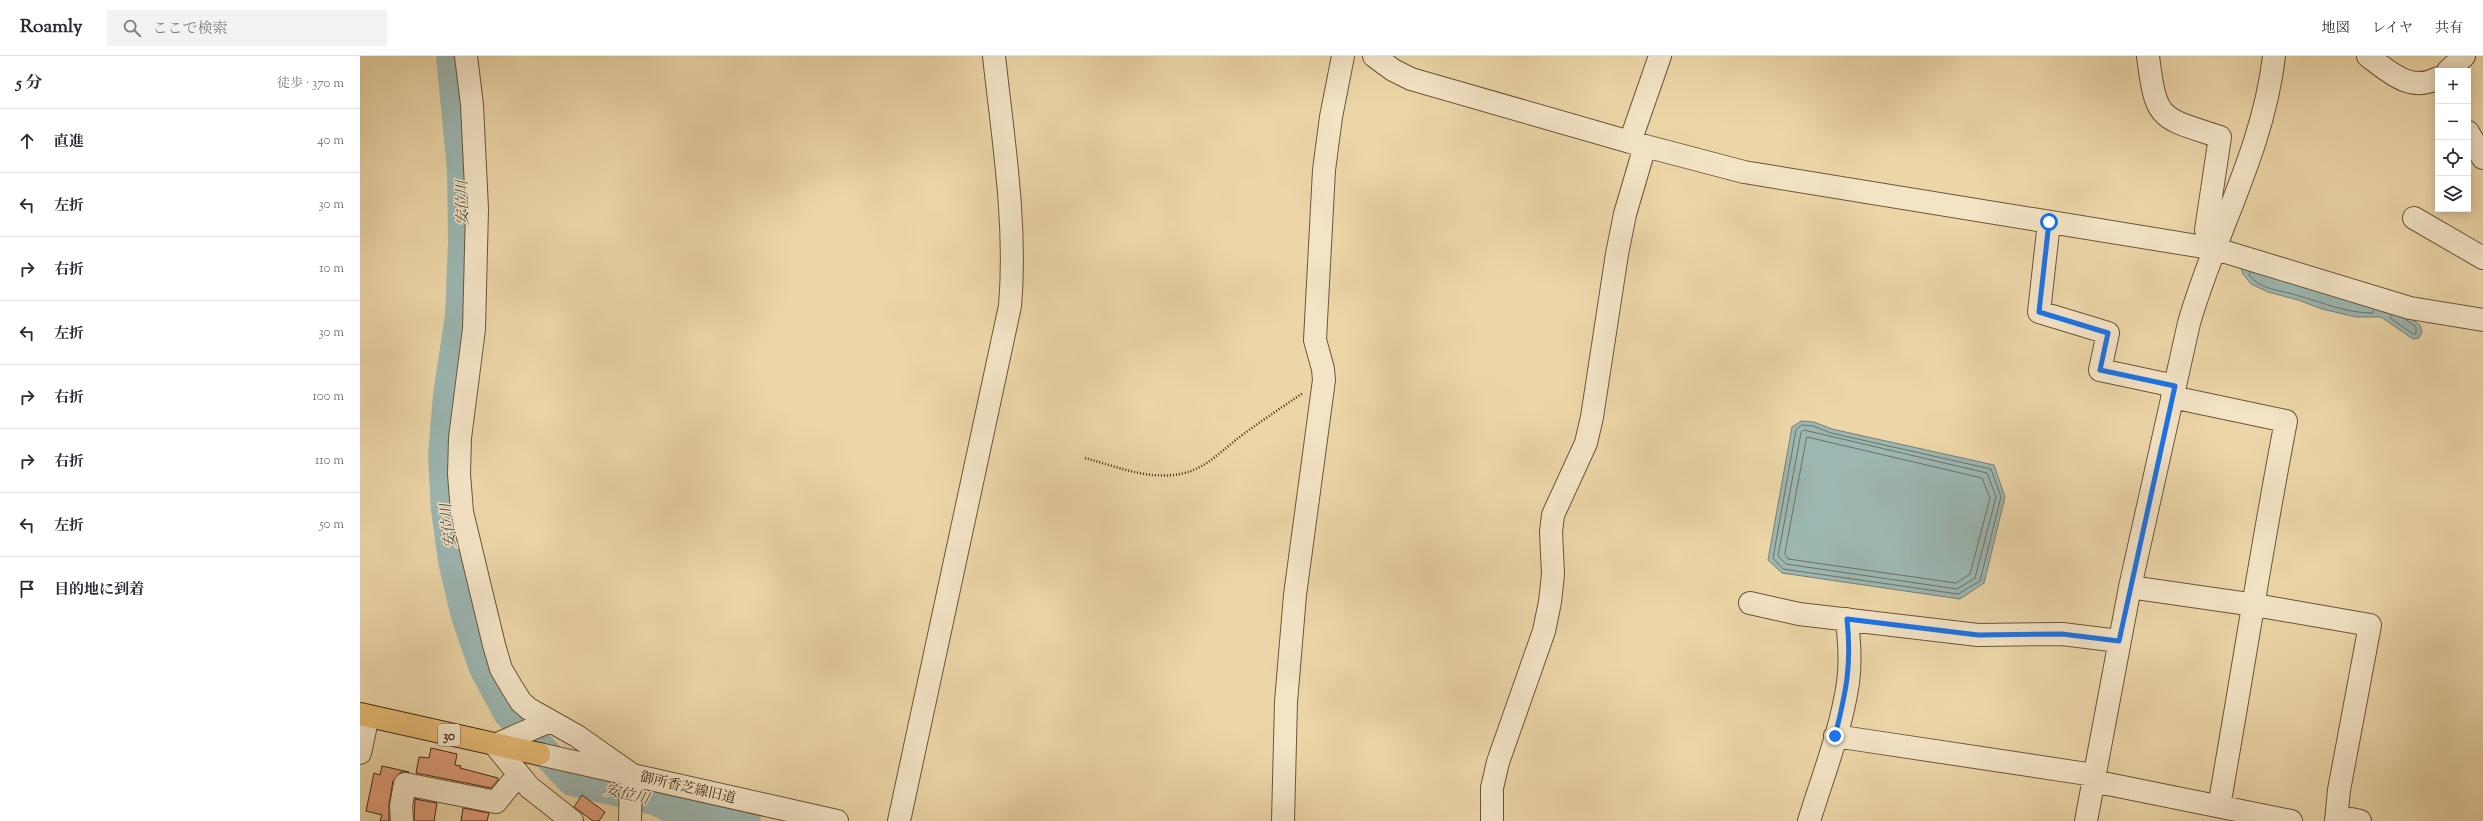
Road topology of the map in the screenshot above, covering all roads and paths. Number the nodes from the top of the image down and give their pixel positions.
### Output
1 (466, 56) edge
2 (994, 56) edge
3 (1343, 56) edge
4 (1374, 56) edge
5 (1660, 56) edge
6 (2148, 56) edge
7 (2274, 56) edge
8 (2368, 56) edge
9 (2464, 56) edge
10 (2451, 68) edge
11 (2435, 85) edge
12 (2471, 137) edge
13 (1638, 144) junction
14 (2483, 158) edge
15 (2414, 218) dead end
16 (2049, 222) junction
17 (2216, 249) junction
18 (2483, 258) edge
19 (2483, 320) edge
20 (1324, 380) junction
21 (2174, 392) junction
22 (1085, 458) dead end
23 (2130, 587) junction
24 (1750, 603) dead end
25 (2255, 605) junction
26 (1847, 619) junction
27 (2119, 641) junction
28 (364, 715) edge
29 (535, 728) junction
30 (1835, 736) junction
31 (495, 745) junction
32 (360, 753) edge
33 (538, 754) joint
34 (518, 775) junction
35 (2094, 778) junction
36 (631, 779) junction
37 (2219, 806) junction
38 (630, 816) edge
39 (402, 821) edge
40 (572, 821) edge
41 (836, 821) edge
42 (899, 821) edge
43 (1282, 821) edge
44 (1492, 821) edge
45 (1809, 821) edge
46 (2086, 821) edge
47 (2290, 821) edge
48 (2336, 821) edge
49 (2344, 821) edge
50 (2360, 821) edge

1 - 29 street
2 - 42 street
3 - 20 street
4 - 13 street
5 - 13 street
6 - 17 street
7 - 17 street
8 - 11 street
9 - 10 street
12 - 14 street
13 - 16 street
13 - 44 street
15 - 18 street
16 - 17 street
16 - 21 street
17 - 19 street
17 - 21 street
20 - 22 path
20 - 43 street
21 - 23 street
21 - 25 street
23 - 25 street
23 - 27 street
24 - 26 street
25 - 37 street
25 - 48 street
26 - 27 street
26 - 30 street
27 - 35 street
28 - 31 main road, 30
28 - 32 street
29 - 31 street
29 - 36 street
30 - 35 street
30 - 45 street
31 - 33 main road, 30
31 - 34 street
33 - 36 street, 御所香芝線旧道
34 - 39 street
34 - 40 street
35 - 37 street
35 - 46 street
36 - 38 street
36 - 41 street, 御所香芝線旧道
37 - 47 street
49 - 50 street

